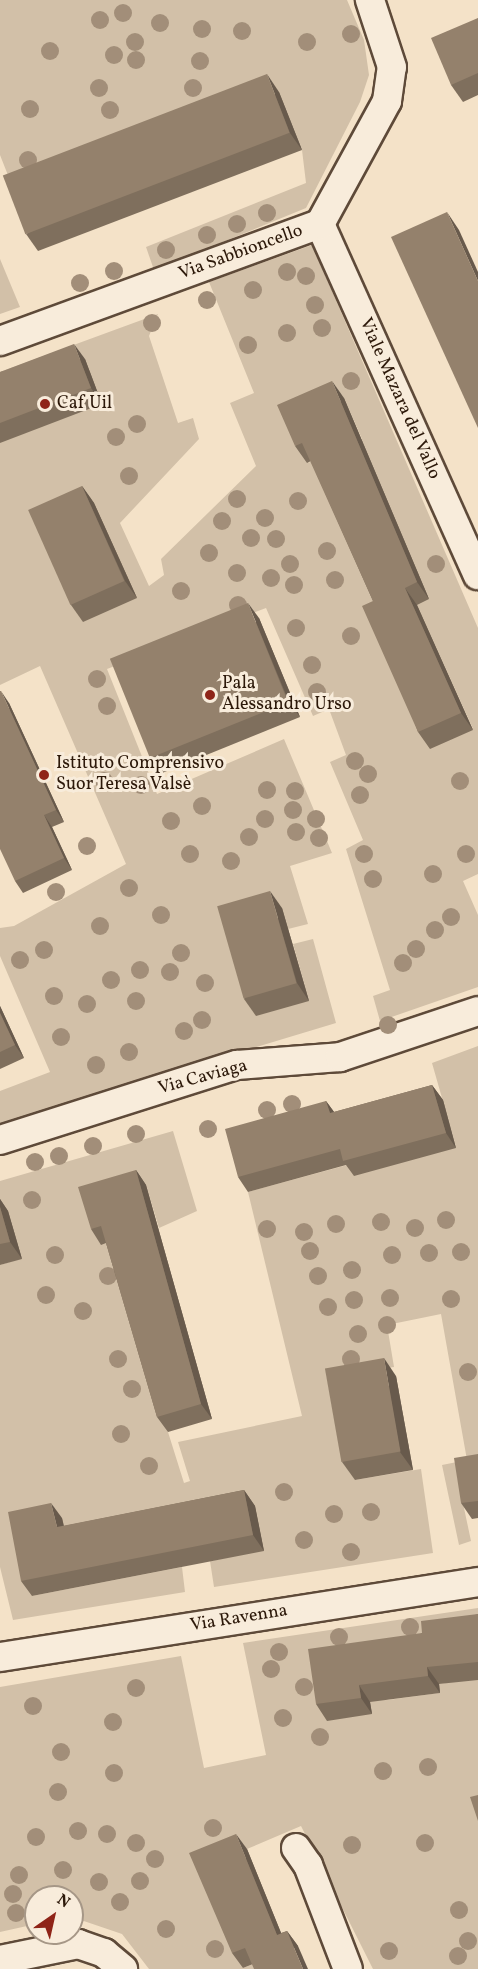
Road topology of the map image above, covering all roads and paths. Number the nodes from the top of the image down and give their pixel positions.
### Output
1 (369, 0) edge
2 (320, 224) junction
3 (0, 341) edge
4 (478, 575) edge
5 (478, 1011) edge
6 (0, 1140) edge
7 (478, 1582) edge
8 (0, 1658) edge
9 (296, 1848) dead end
10 (0, 1960) edge
11 (123, 1969) edge
12 (348, 1969) edge

1 - 2 street, Via Sabbioncello
2 - 3 street, Via Sabbioncello
2 - 4 street, Viale Mazara del Vallo
5 - 6 street, Via Caviaga
7 - 8 street, Via Ravenna
9 - 12 street
10 - 11 street

